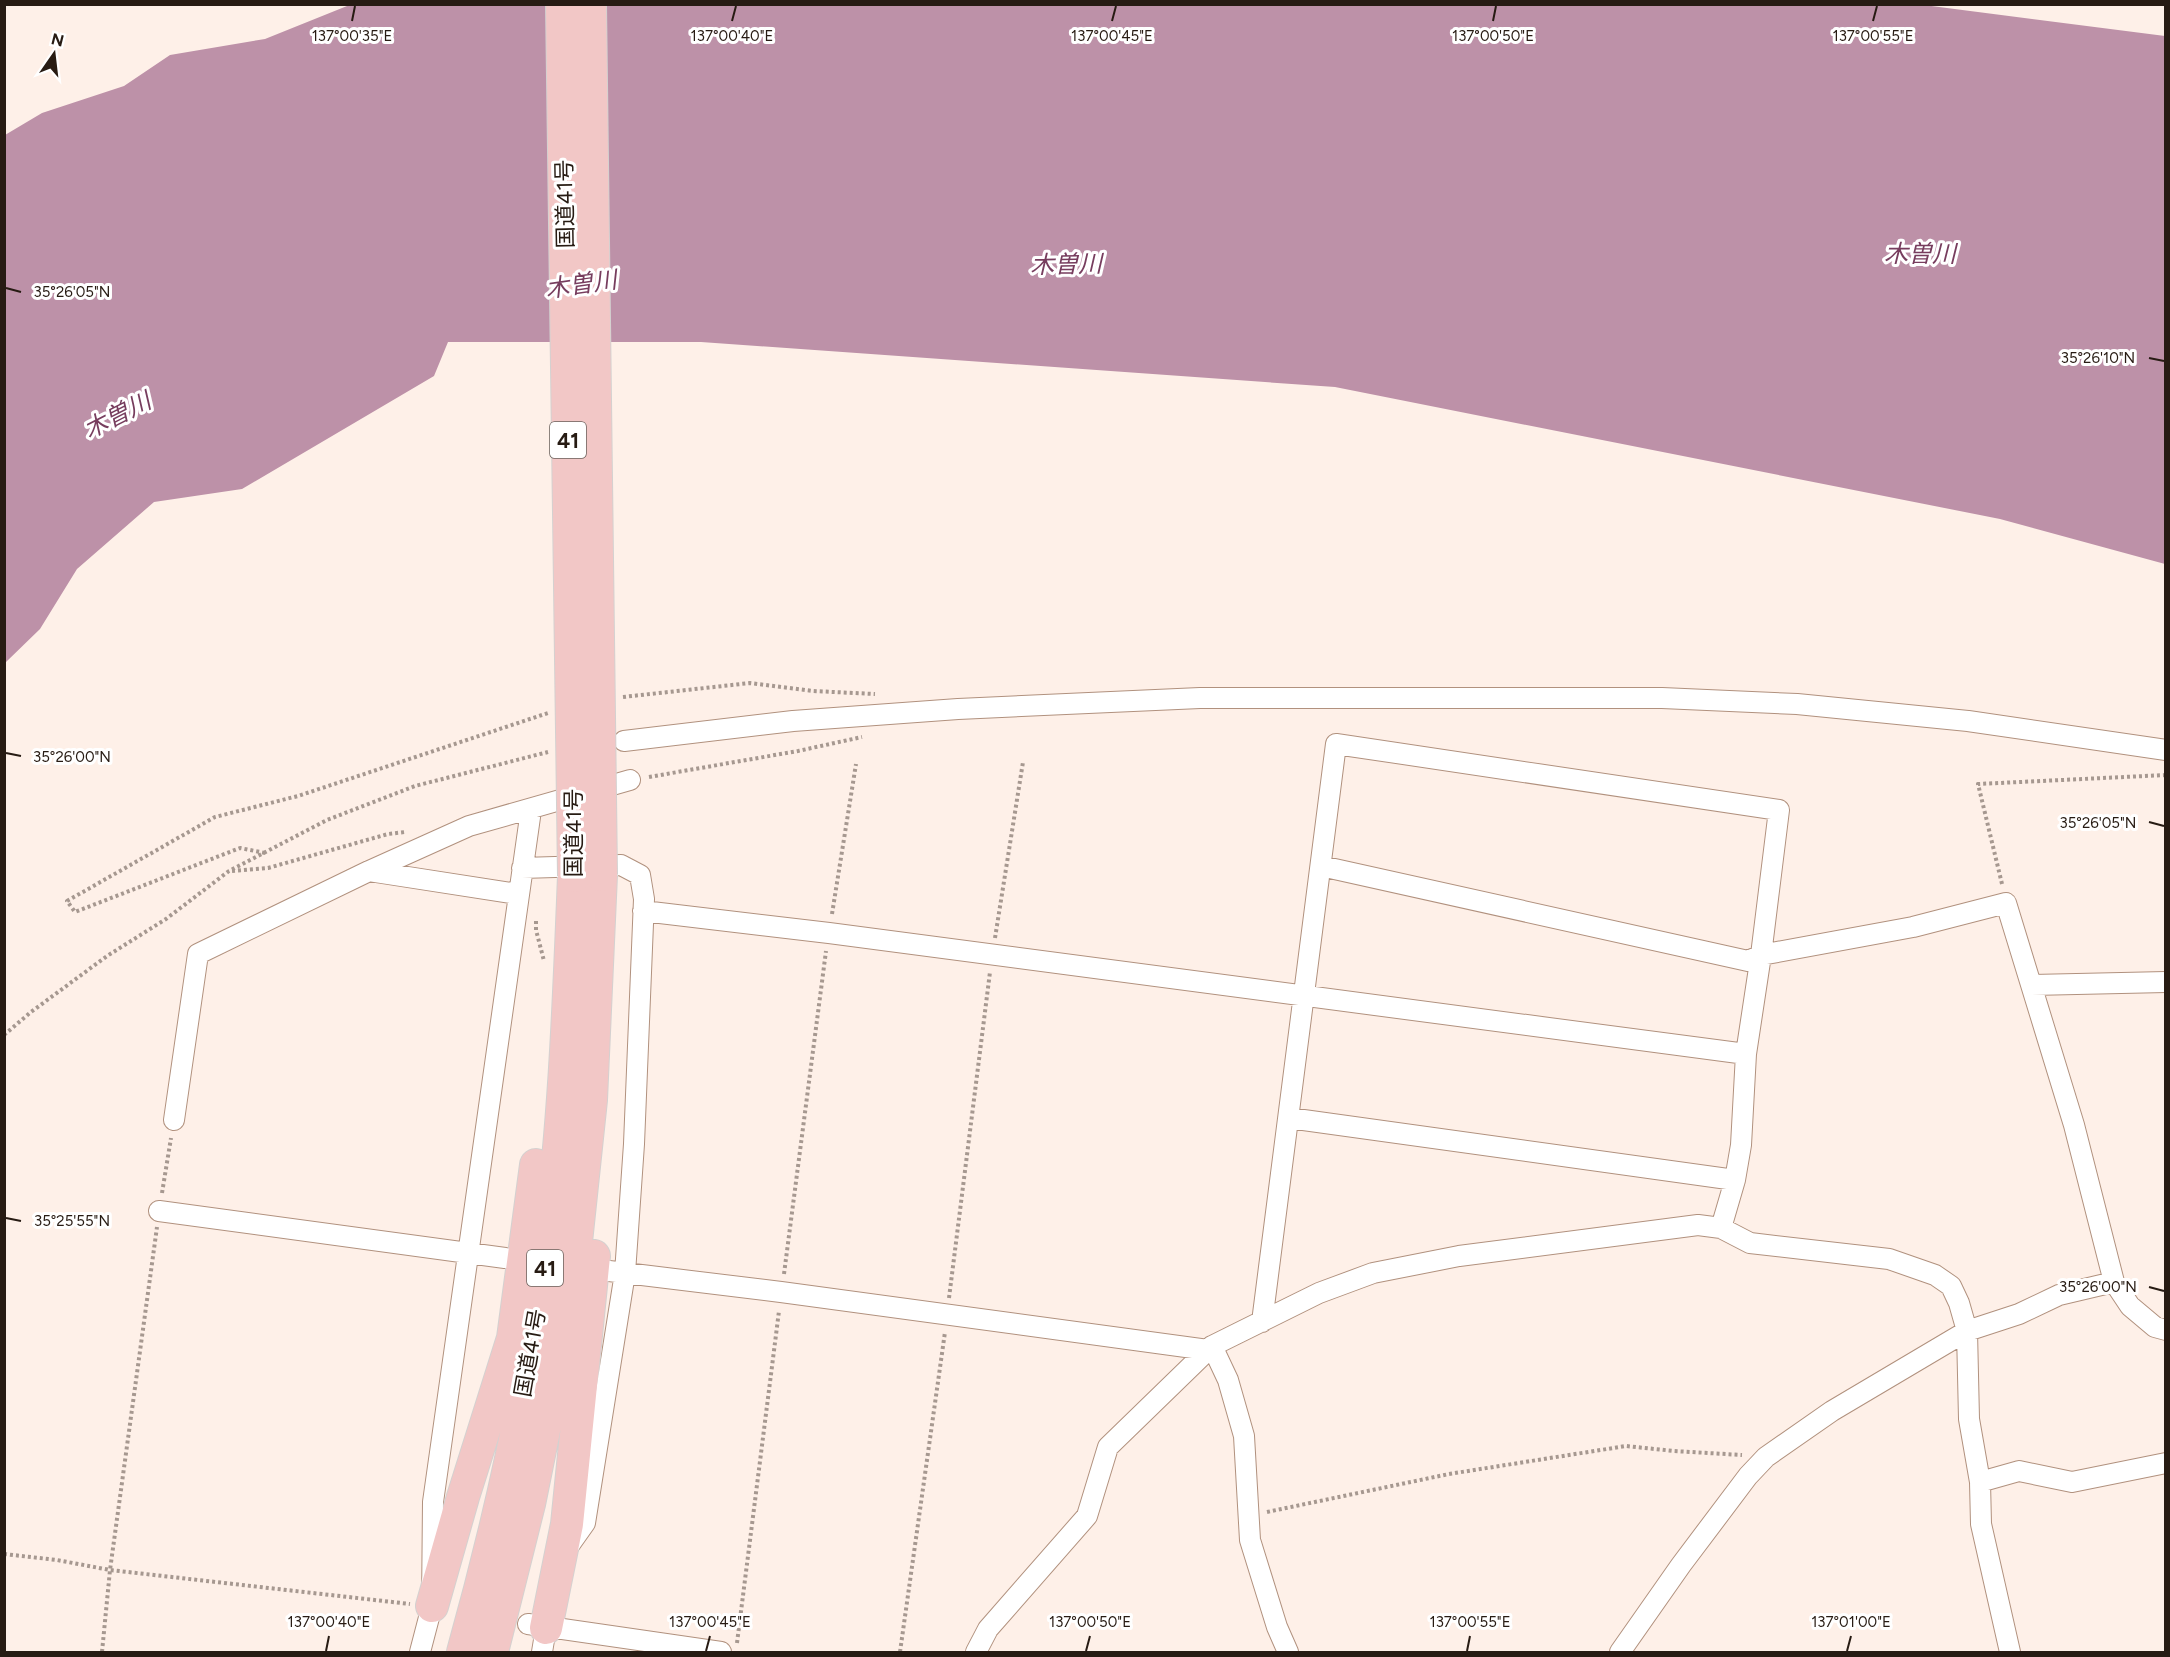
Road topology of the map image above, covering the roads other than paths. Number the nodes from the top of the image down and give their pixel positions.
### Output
1 (562, 4) edge
2 (590, 4) edge
3 (624, 741) dead end
4 (2166, 750) edge
5 (630, 780) road end
6 (531, 810) junction
7 (1321, 866) junction
8 (522, 868) junction
9 (369, 871) junction
10 (587, 876) junction
11 (518, 894) junction
12 (643, 911) junction
13 (571, 951) junction
14 (1761, 955) junction
15 (2166, 982) edge
16 (2031, 985) junction
17 (1304, 995) junction
18 (1746, 1054) junction
19 (591, 1100) junction
20 (1289, 1118) junction
21 (174, 1120) road end
22 (1735, 1180) junction
23 (159, 1211) road end
24 (1721, 1228) junction
25 (468, 1254) junction
26 (504, 1258) dead end
27 (617, 1272) junction
28 (2114, 1282) junction
29 (1262, 1322) junction
30 (2166, 1330) edge
31 (1967, 1331) junction
32 (1210, 1348) junction
33 (2166, 1463) edge
34 (1980, 1482) junction
35 (560, 1559) junction
36 (432, 1606) junction
37 (539, 1635) edge
38 (420, 1653) edge
39 (464, 1653) edge
40 (492, 1653) edge
41 (721, 1653) edge
42 (976, 1653) edge
43 (1288, 1653) edge
44 (1620, 1653) edge
45 (2010, 1653) edge

1 - 10 highway, 国道41号 / 41, bridge
2 - 10 highway, 国道41号 / 41, bridge
3 - 4 street
5 - 6 street
6 - 8 street
6 - 9 street
7 - 14 street
7 - 14 street
7 - 17 street
8 - 11 street
8 - 12 street
9 - 11 street
9 - 21 street
10 - 13 highway, 国道41号 / 41
10 - 19 highway, 国道41号 / 41
11 - 25 street
12 - 17 street
12 - 27 street
13 - 36 highway
13 - 39 highway, 国道41号 / 41
14 - 16 street
14 - 18 street
15 - 16 street
16 - 28 street
17 - 18 street
17 - 20 street
18 - 22 street
19 - 35 highway
19 - 40 highway, 国道41号 / 41
20 - 22 street
20 - 29 street
22 - 24 street
23 - 25 street
24 - 29 street
24 - 31 street
25 - 26 street
25 - 36 street
27 - 32 street
27 - 35 street
28 - 30 street
28 - 31 street
29 - 32 street
31 - 34 street
31 - 44 street
32 - 42 street
32 - 43 street
33 - 34 street
34 - 45 street
35 - 37 highway
36 - 38 street
37 - 41 street

